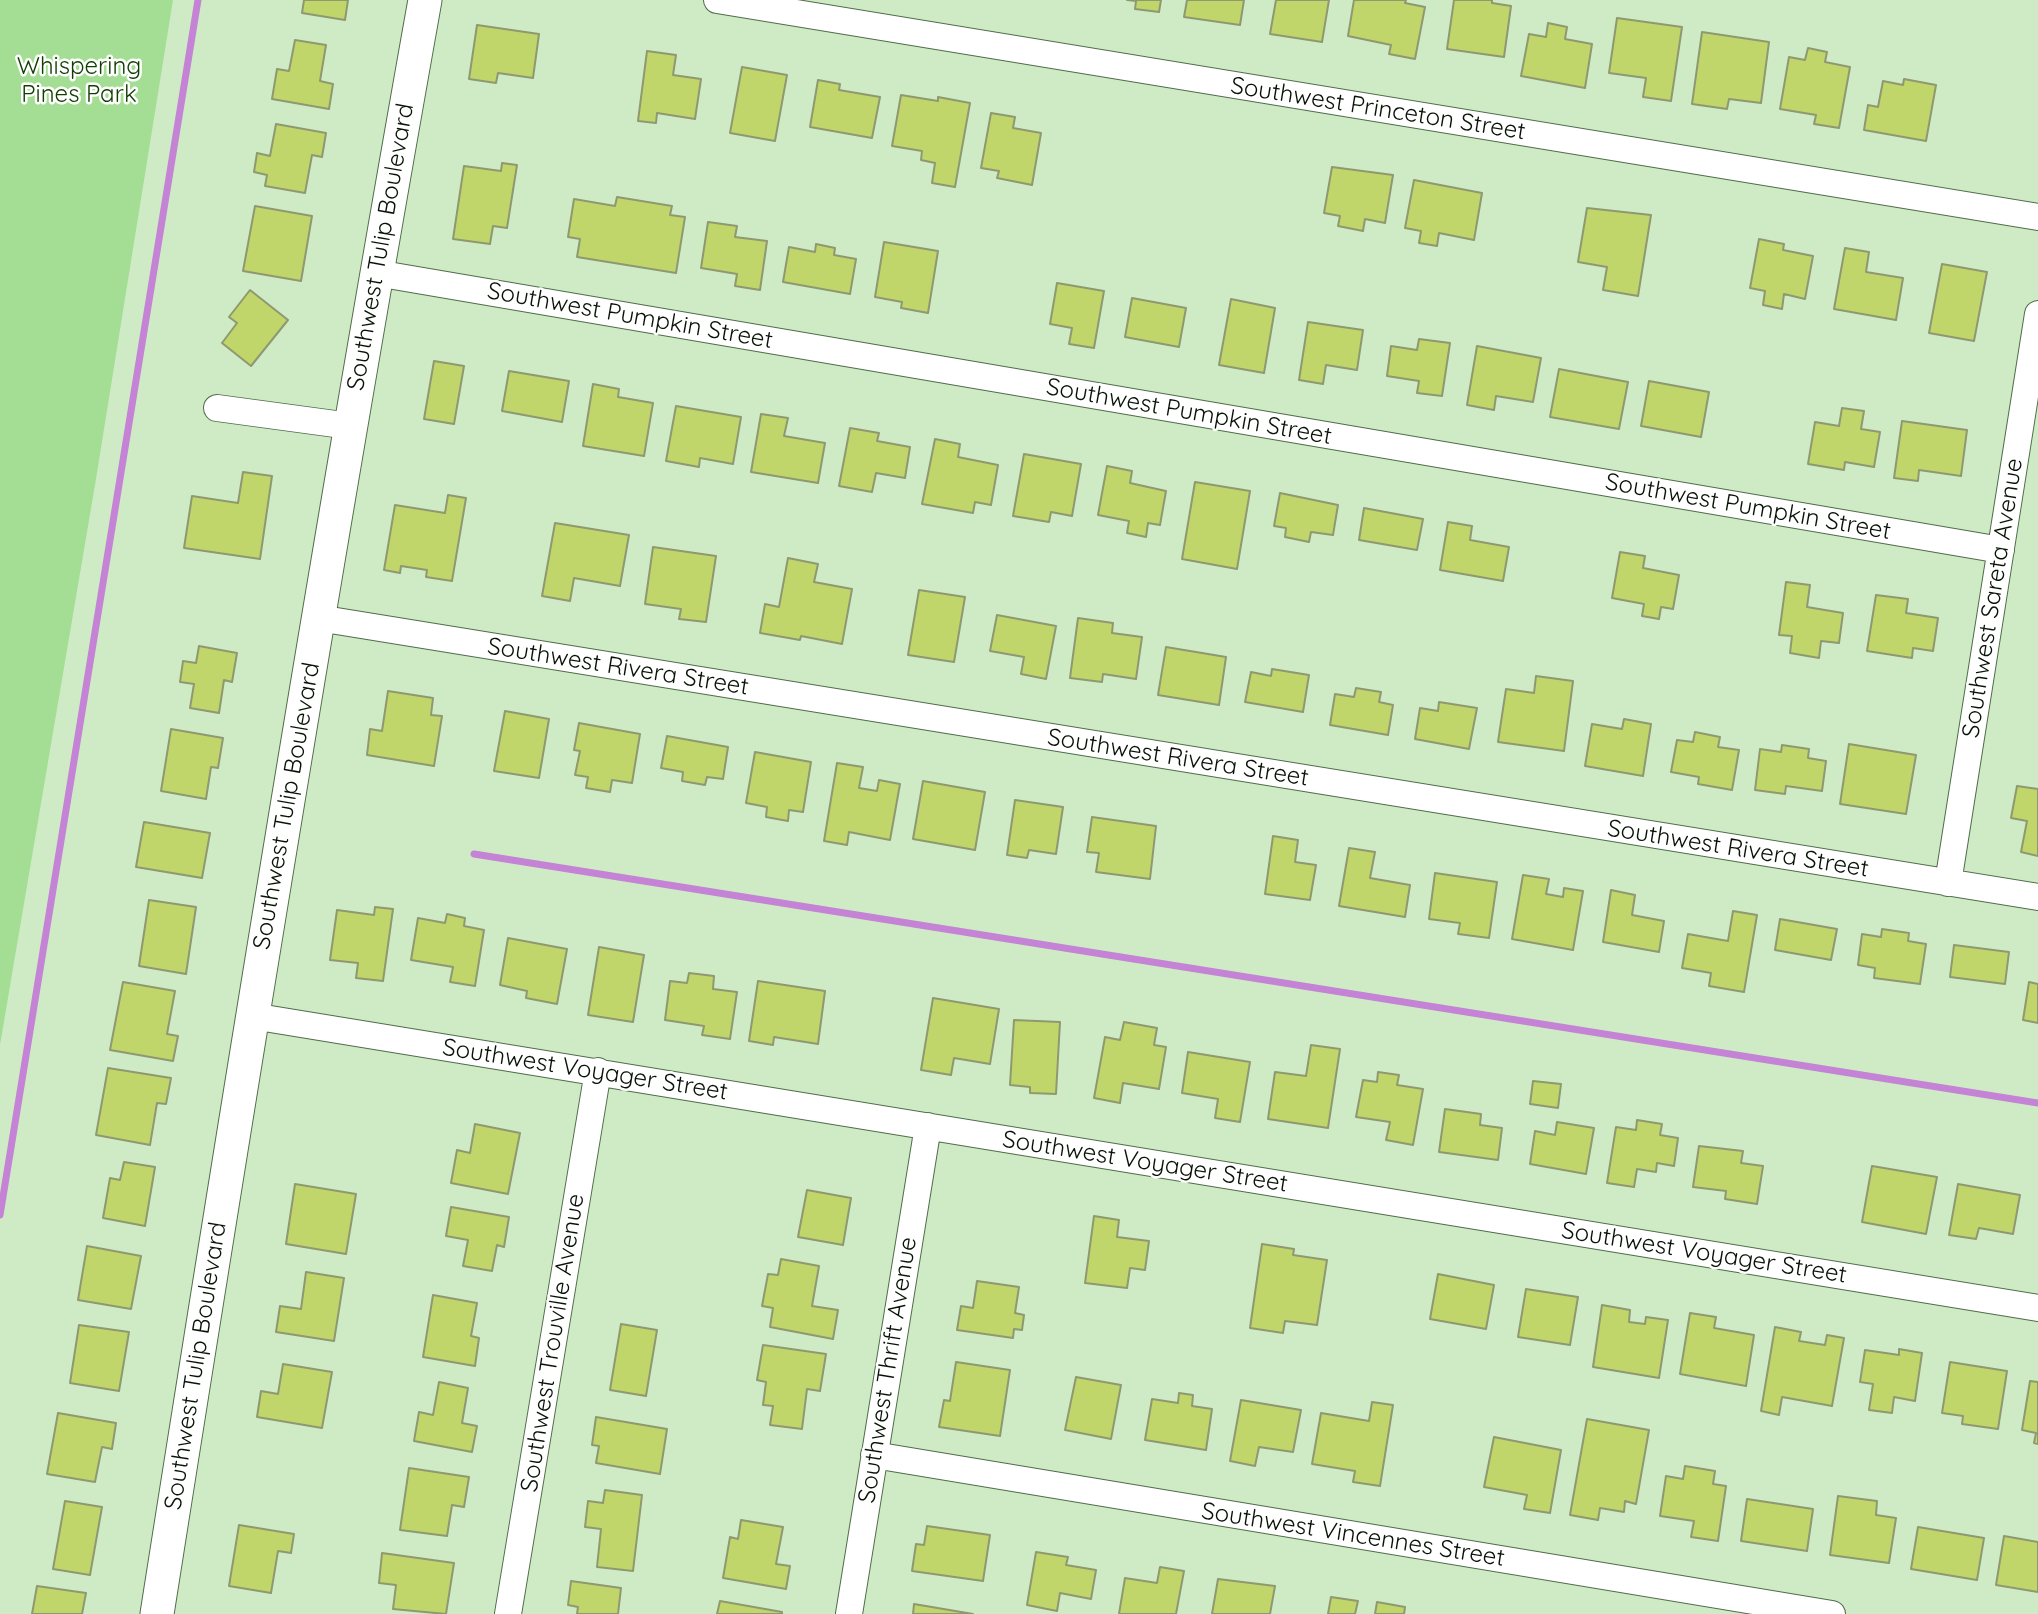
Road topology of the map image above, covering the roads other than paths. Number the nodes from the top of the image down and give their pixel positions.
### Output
1 (425, 0) edge
2 (717, 0) edge
3 (2038, 217) edge
4 (376, 273) junction
5 (2038, 314) edge
6 (218, 408) dead end
7 (350, 426) junction
8 (2001, 550) junction
9 (318, 618) junction
10 (1948, 883) junction
11 (2038, 897) edge
12 (251, 1016) junction
13 (598, 1071) junction
14 (928, 1126) junction
15 (2038, 1308) edge
16 (874, 1455) junction
17 (157, 1614) edge
18 (508, 1614) edge
19 (849, 1614) edge
20 (1832, 1614) edge

1 - 4 street, Southwest Tulip Boulevard
2 - 3 street, Southwest Princeton Street
4 - 7 street, Southwest Tulip Boulevard
4 - 8 street, Southwest Pumpkin Street
5 - 8 street, Southwest Sareta Avenue
6 - 7 street
7 - 9 street, Southwest Tulip Boulevard
8 - 10 street, Southwest Sareta Avenue
9 - 10 street, Southwest Rivera Street
9 - 12 street, Southwest Tulip Boulevard
10 - 11 street, Southwest Rivera Street
12 - 13 street, Southwest Voyager Street
12 - 17 street, Southwest Tulip Boulevard
13 - 14 street, Southwest Voyager Street
13 - 18 street, Southwest Trouville Avenue
14 - 15 street, Southwest Voyager Street
14 - 16 street, Southwest Thrift Avenue
16 - 19 street, Southwest Thrift Avenue
16 - 20 street, Southwest Vincennes Street

